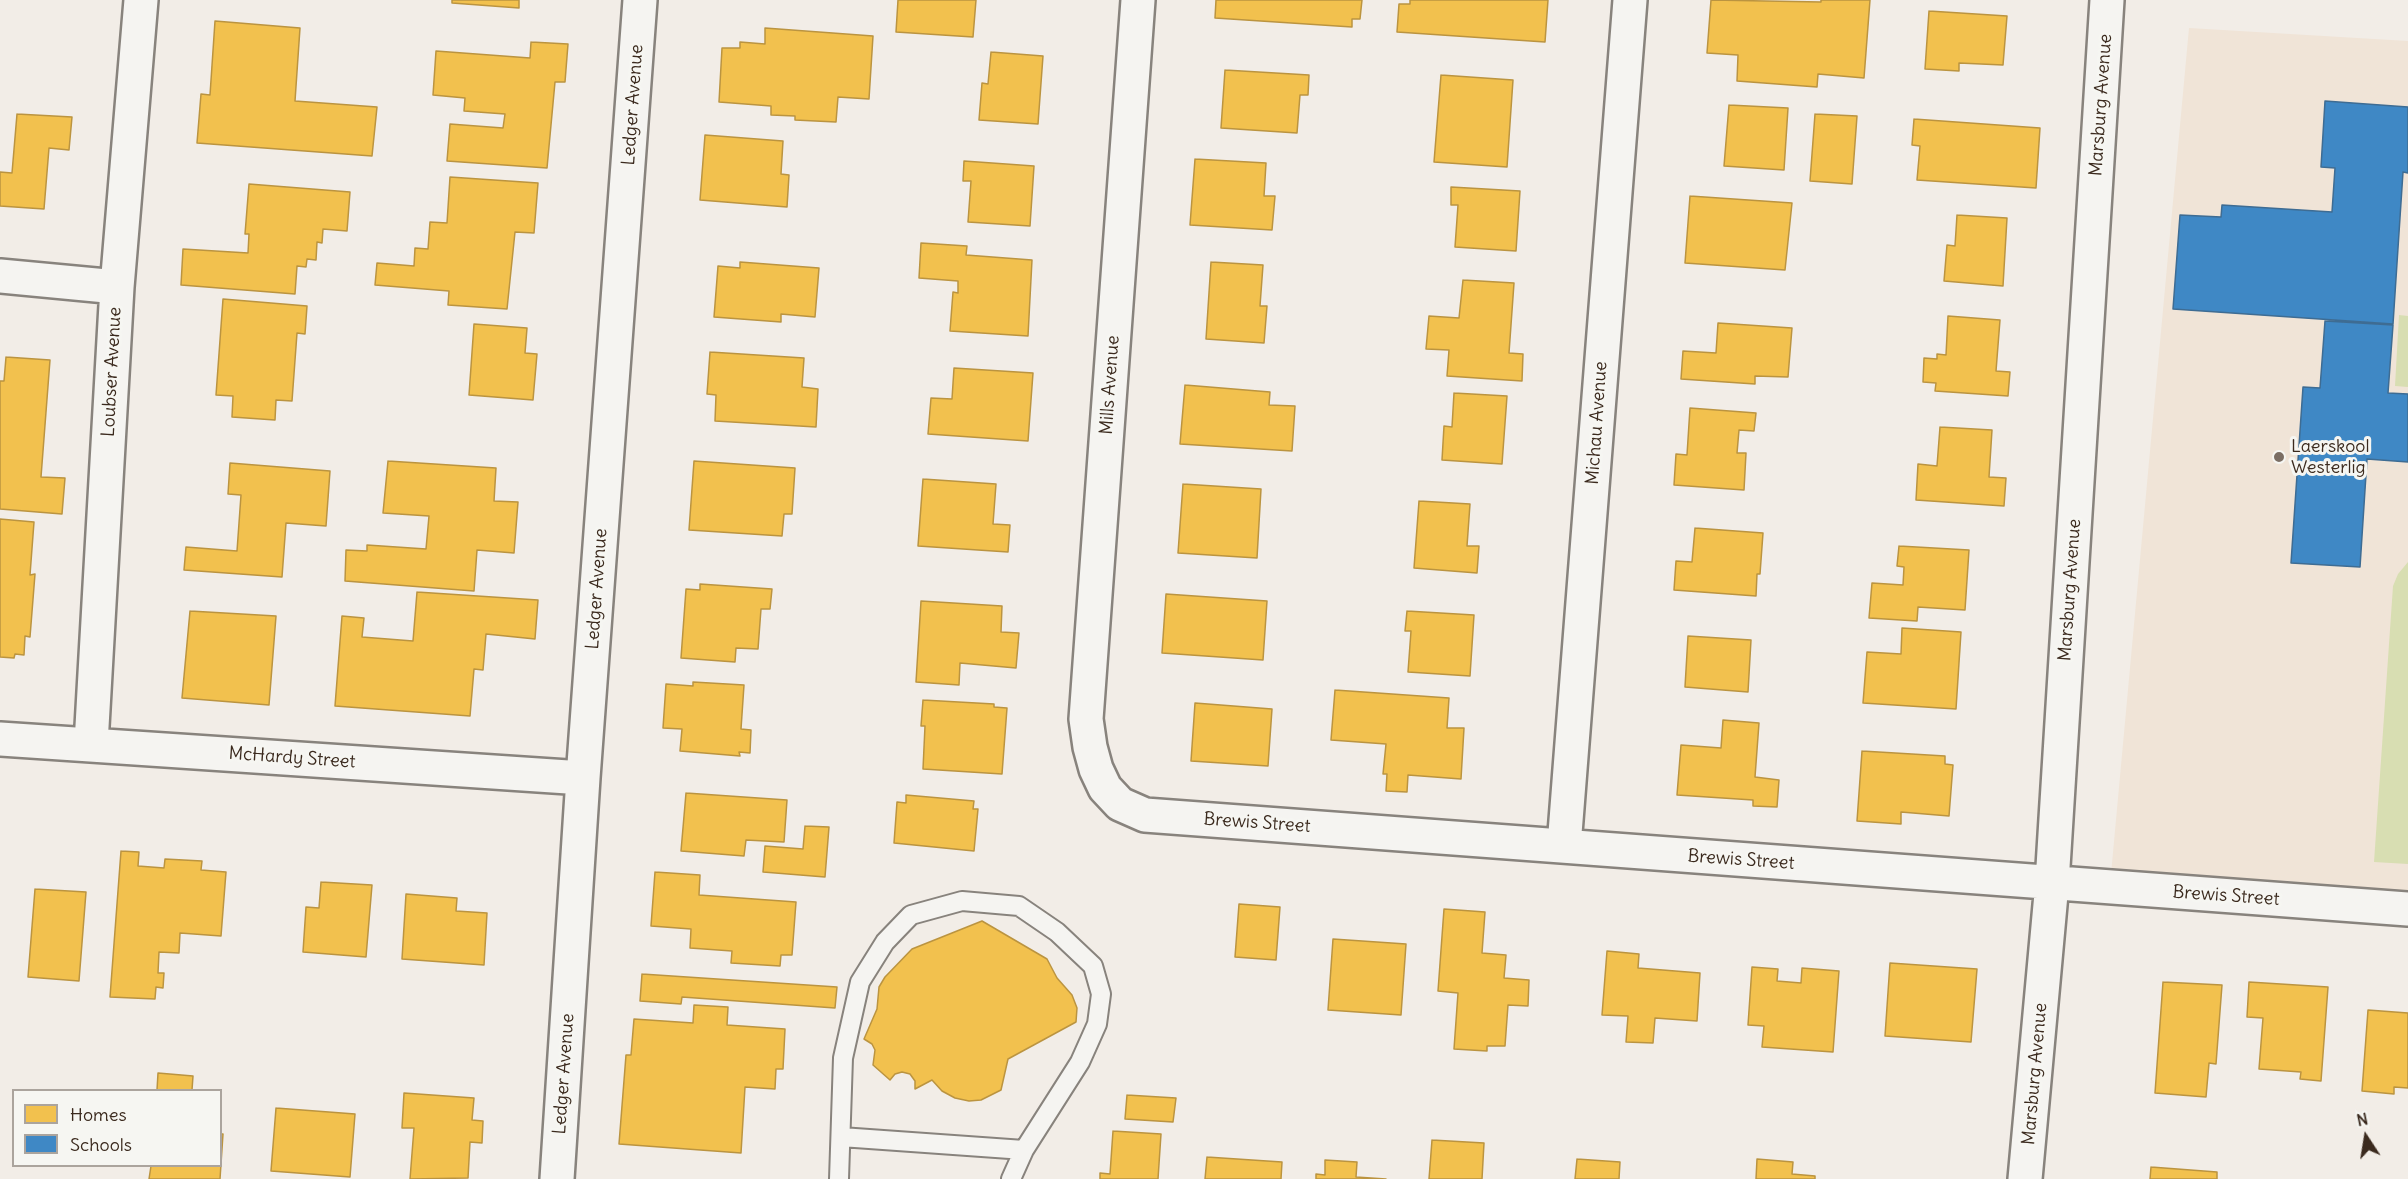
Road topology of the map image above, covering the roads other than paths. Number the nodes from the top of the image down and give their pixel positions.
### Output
1 (141, 0) edge
2 (640, 0) edge
3 (1138, 0) edge
4 (1630, 0) edge
5 (2107, 0) edge
6 (0, 276) edge
7 (117, 287) junction
8 (0, 738) edge
9 (91, 744) junction
10 (1096, 769) joint
11 (583, 778) junction
12 (1564, 846) junction
13 (2052, 883) junction
14 (2408, 909) edge
15 (840, 1137) junction
16 (1024, 1150) junction
17 (558, 1179) edge
18 (839, 1179) edge
19 (1011, 1179) edge
20 (2025, 1179) edge

1 - 7 street, Loubser Avenue
2 - 11 street, Ledger Avenue
3 - 10 street, Mills Avenue
4 - 12 street, Michau Avenue
5 - 13 street, Marsburg Avenue
6 - 7 street
7 - 9 street, Loubser Avenue
8 - 9 street, McHardy Street
9 - 11 street, McHardy Street
10 - 12 street, Brewis Street
11 - 17 street, Ledger Avenue
12 - 13 street, Brewis Street
13 - 14 street, Brewis Street
13 - 20 street, Marsburg Avenue
15 - 16 lane
15 - 16 lane
15 - 18 lane
16 - 19 lane

